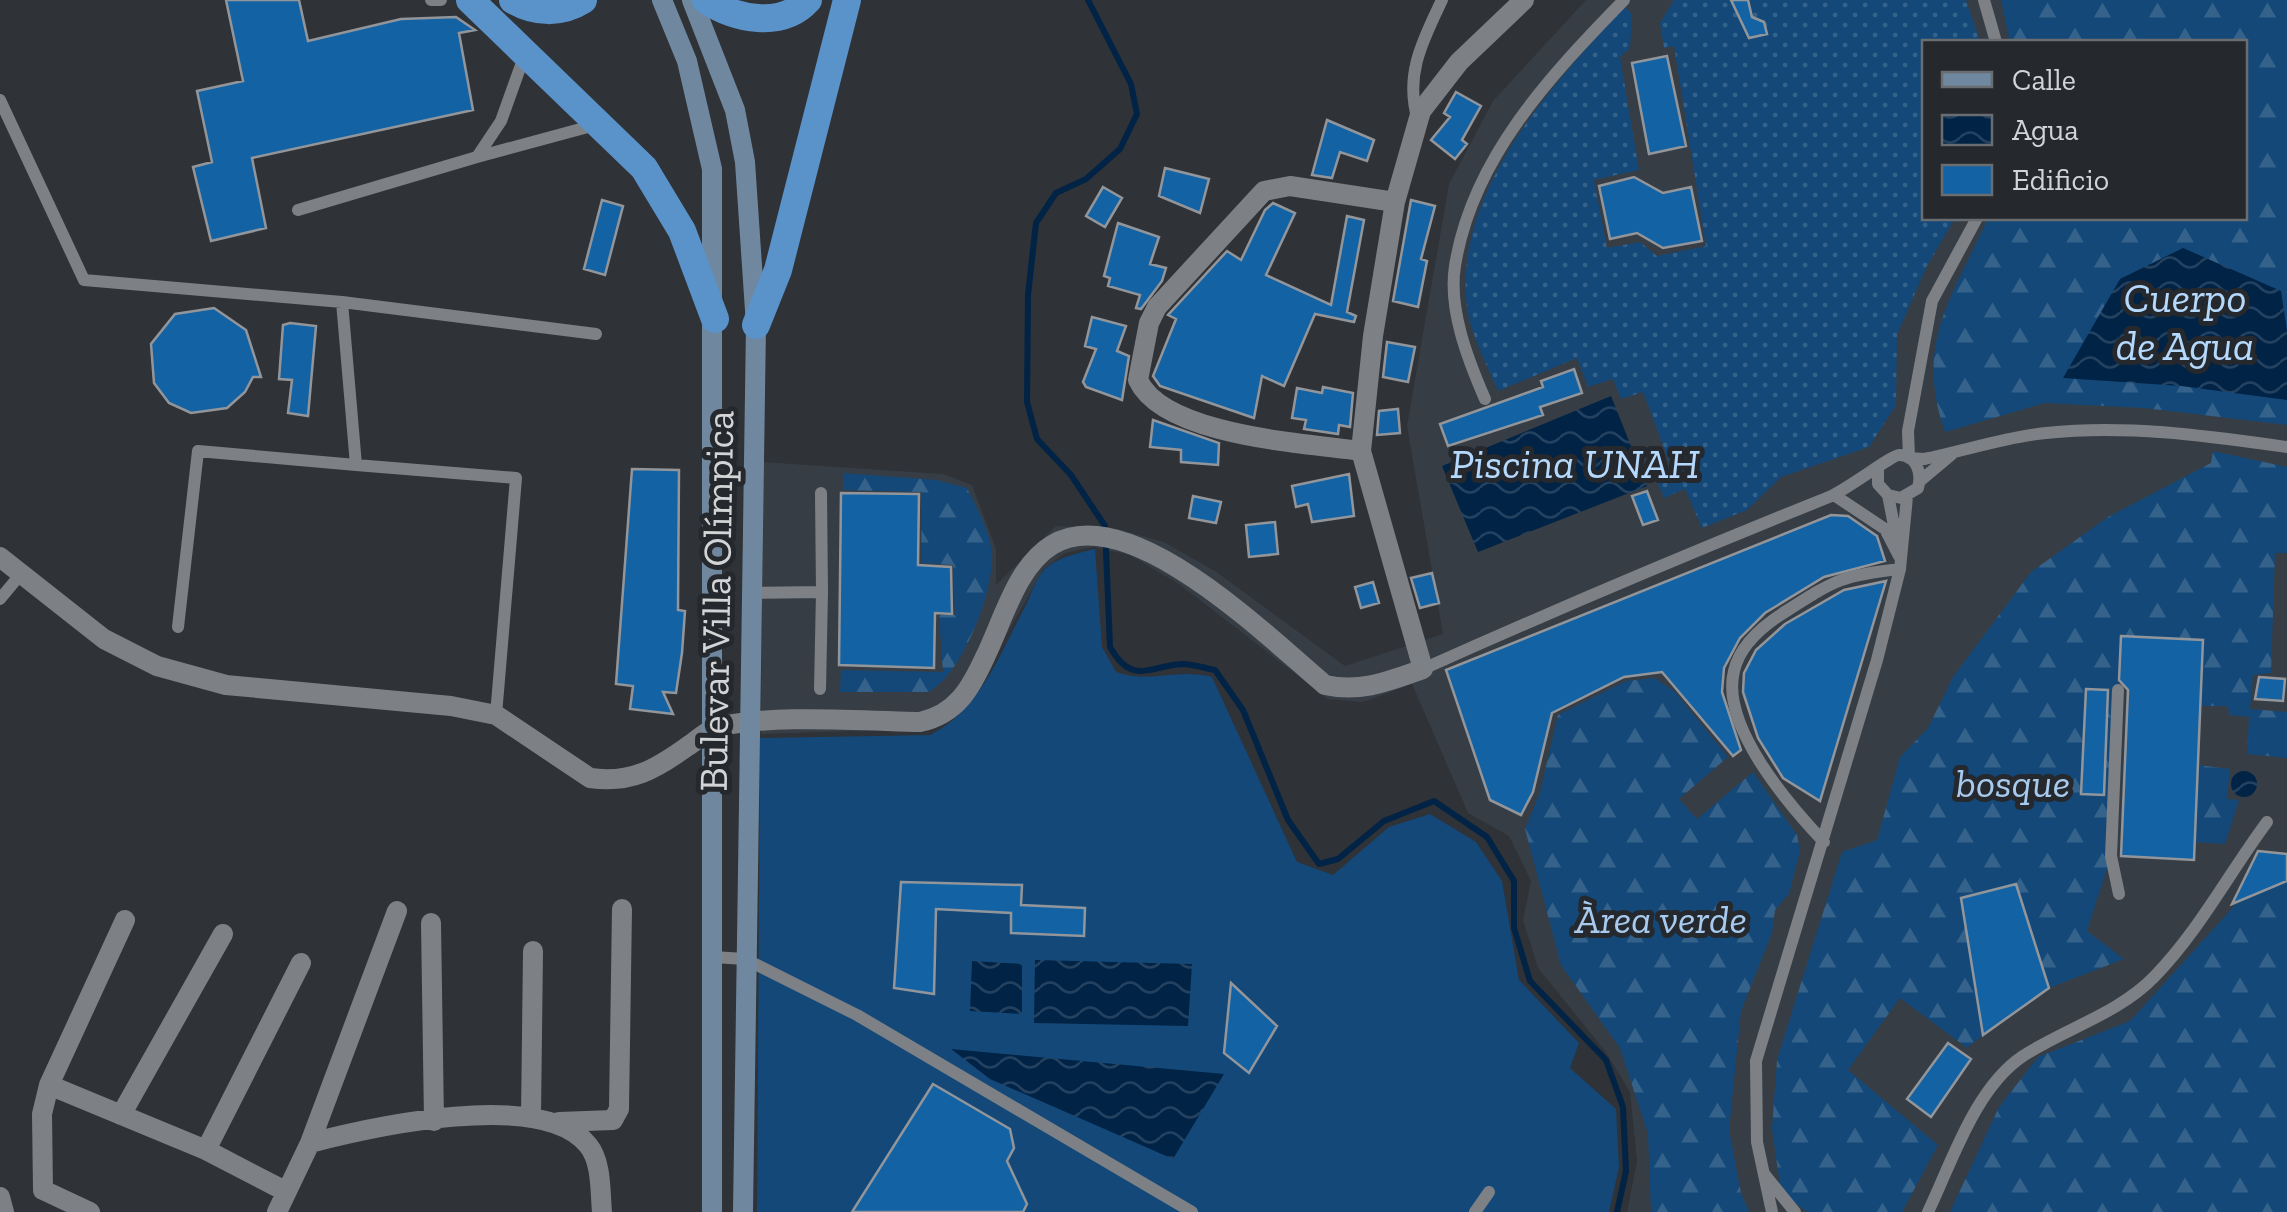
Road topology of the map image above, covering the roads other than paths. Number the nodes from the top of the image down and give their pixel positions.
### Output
1 (431, 0) edge
2 (442, 0) edge
3 (470, 0) edge
4 (513, 0) edge
5 (583, 0) edge
6 (662, 0) edge
7 (692, 0) edge
8 (706, 0) edge
9 (808, 0) edge
10 (847, 0) edge
11 (1442, 0) edge
12 (1524, 0) edge
13 (1624, 0) edge
14 (1984, 0) edge
15 (1995, 40) edge
16 (526, 52) junction
17 (0, 100) edge
18 (1418, 120) junction
19 (600, 124) junction
20 (477, 157) junction
21 (1394, 202) junction
22 (298, 210) dead end
23 (1977, 220) edge
24 (342, 302) junction
25 (715, 319) junction
26 (756, 324) junction
27 (596, 334) dead end
28 (1485, 399) dead end
29 (1908, 431) junction
30 (2287, 447) edge
31 (1360, 451) junction
32 (1953, 453) junction
33 (1910, 458) junction
34 (1883, 463) junction
35 (356, 465) junction
36 (1920, 482) junction
37 (820, 493) dead end
38 (1885, 493) junction
39 (1834, 496) junction
40 (1907, 496) junction
41 (0, 557) edge
42 (1900, 564) junction
43 (20, 575) junction
44 (822, 592) junction
45 (750, 593) junction
46 (0, 598) edge
47 (178, 627) dead end
48 (1422, 669) junction
49 (820, 689) dead end
50 (2118, 690) dead end
51 (496, 715) junction
52 (751, 723) junction
53 (712, 729) junction
54 (2267, 822) dead end
55 (1824, 842) junction
56 (2119, 894) dead end
57 (622, 909) dead end
58 (397, 911) dead end
59 (125, 920) dead end
60 (431, 923) dead end
61 (223, 934) dead end
62 (533, 952) dead end
63 (712, 957) junction
64 (745, 959) junction
65 (301, 962) dead end
66 (49, 1085) junction
67 (121, 1115) junction
68 (530, 1116) junction
69 (434, 1121) junction
70 (552, 1122) junction
71 (310, 1143) junction
72 (206, 1150) junction
73 (1762, 1171) junction
74 (286, 1192) junction
75 (1490, 1192) dead end
76 (0, 1197) edge
77 (4, 1212) edge
78 (90, 1212) edge
79 (277, 1212) edge
80 (602, 1212) edge
81 (712, 1212) edge
82 (743, 1212) edge
83 (1192, 1212) edge
84 (1476, 1212) edge
85 (1772, 1212) edge
86 (1795, 1212) edge
87 (1928, 1212) edge

1 - 2 lane
3 - 16 highway
4 - 5 highway
6 - 25 main road, Bulevar Villa Olímpica
7 - 26 main road, Bulevar Villa Olímpica
8 - 9 highway
10 - 26 highway
11 - 18 lane
12 - 18 street
13 - 28 lane
14 - 15 lane
16 - 19 highway
16 - 20 lane
17 - 24 lane
18 - 21 street
19 - 20 lane
19 - 25 highway
20 - 22 lane
21 - 31 street
21 - 31 street
23 - 29 lane
24 - 27 lane
24 - 35 lane
25 - 53 main road, Bulevar Villa Olímpica
26 - 45 main road, Bulevar Villa Olímpica
29 - 33 lane
29 - 34 lane
30 - 32 lane
31 - 48 street
32 - 33 lane
32 - 36 lane
33 - 34 lane
33 - 36 lane
34 - 38 lane
34 - 39 lane
35 - 47 lane
35 - 51 lane
36 - 40 lane
37 - 44 lane
38 - 39 lane
38 - 40 lane
38 - 42 lane
39 - 42 lane
39 - 48 lane
40 - 42 lane
41 - 43 street
42 - 55 lane
42 - 55 lane
43 - 46 lane
43 - 51 street
44 - 45 lane
44 - 49 lane
45 - 52 main road, Bulevar Villa Olímpica
48 - 52 street
50 - 56 lane
51 - 53 street
52 - 53 street
52 - 64 main road, Bulevar Villa Olímpica
53 - 63 main road, Bulevar Villa Olímpica
54 - 87 lane
55 - 73 lane
57 - 70 street
58 - 71 street
59 - 66 street
60 - 69 street
61 - 67 street
62 - 68 street
63 - 64 lane
63 - 81 main road, Bulevar Villa Olímpica
64 - 82 main road, Bulevar Villa Olímpica
64 - 83 lane
65 - 72 street
66 - 67 street
66 - 78 street
67 - 72 street
68 - 69 street
68 - 70 street
69 - 71 street
70 - 80 street
71 - 74 street
72 - 74 street
73 - 85 lane
73 - 86 lane
74 - 79 street
75 - 84 lane
76 - 77 street

